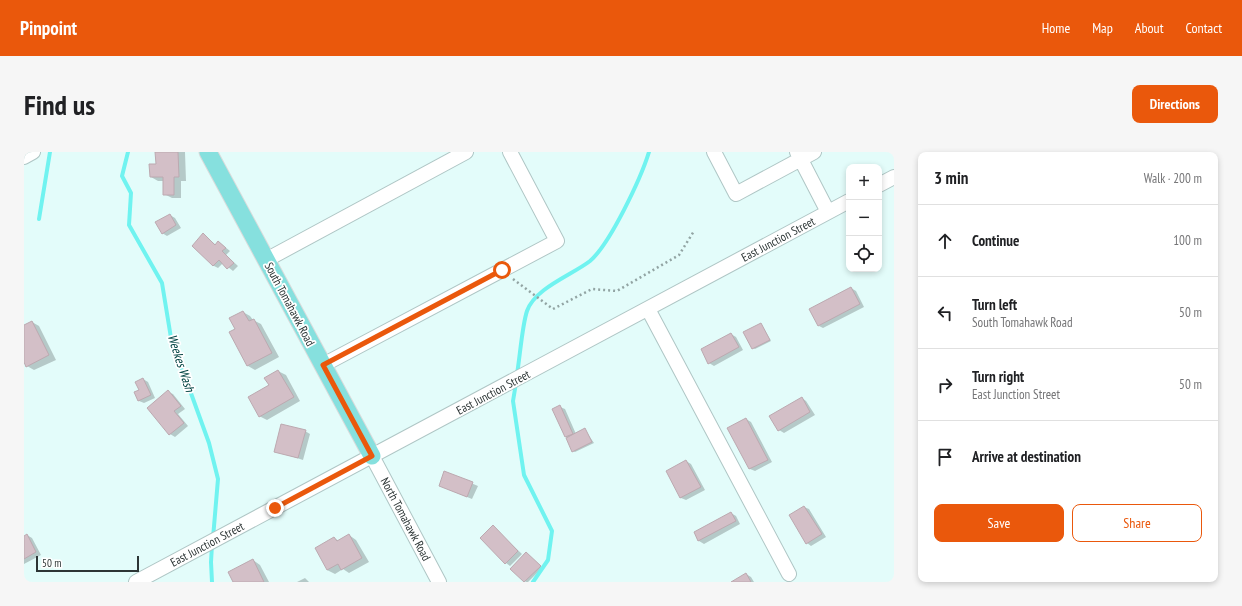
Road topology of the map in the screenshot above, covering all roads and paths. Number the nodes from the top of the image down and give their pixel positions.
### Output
1 (33, 152) edge
2 (208, 152) edge
3 (466, 152) edge
4 (510, 152) edge
5 (714, 152) edge
6 (814, 152) edge
7 (798, 156) edge
8 (24, 157) edge
9 (894, 177) edge
10 (882, 183) edge
11 (846, 203) edge
12 (828, 212) junction
13 (694, 231) dead end
14 (266, 260) junction
15 (502, 270) junction
16 (648, 308) junction
17 (323, 365) junction
18 (372, 456) junction
19 (790, 574) dead end
20 (136, 582) edge
21 (440, 582) edge

1 - 8 street
2 - 14 main road, South Tomahawk Road
3 - 14 street
4 - 15 street
5 - 7 street
6 - 7 street
7 - 12 street
9 - 10 street
11 - 12 street, East Junction Street
12 - 16 street, East Junction Street
13 - 15 path
14 - 17 main road, South Tomahawk Road
15 - 17 street
16 - 18 street, East Junction Street
16 - 19 street
17 - 18 main road, South Tomahawk Road
18 - 20 street, East Junction Street
18 - 21 street, North Tomahawk Road

